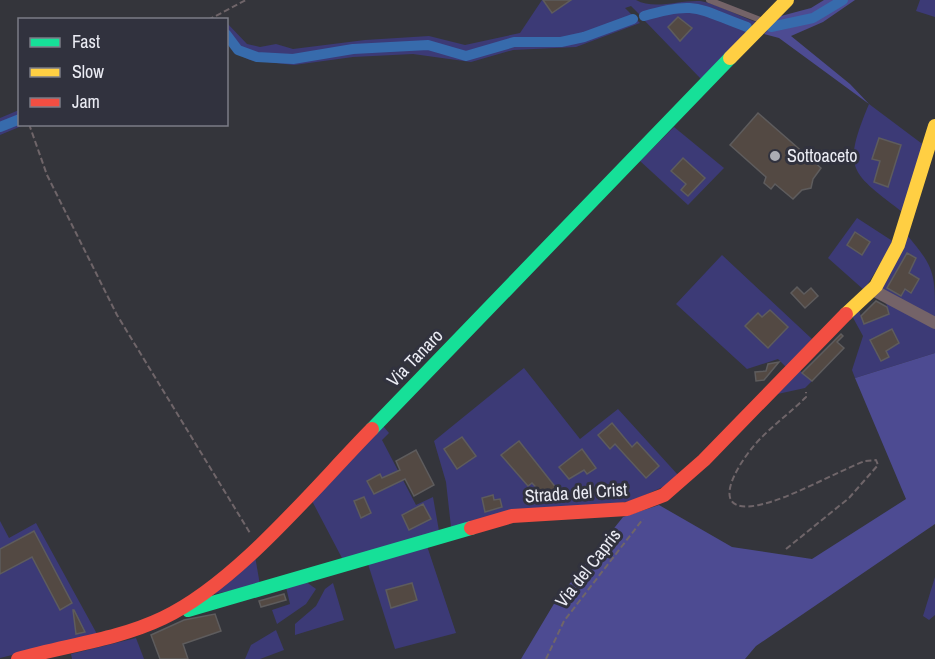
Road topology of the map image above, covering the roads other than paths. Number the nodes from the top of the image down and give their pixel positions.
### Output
1 (710, 0) edge
2 (787, 0) edge
3 (766, 21) junction
4 (935, 126) edge
5 (873, 290) junction
6 (935, 323) edge
7 (177, 612) junction
8 (18, 659) edge

1 - 3 lane
2 - 3 main road, Via Tanaro
3 - 7 main road, Via Tanaro
4 - 5 main road, Strada del Crist
5 - 6 street
5 - 7 main road, Strada del Crist
7 - 8 main road, Via Tanaro

